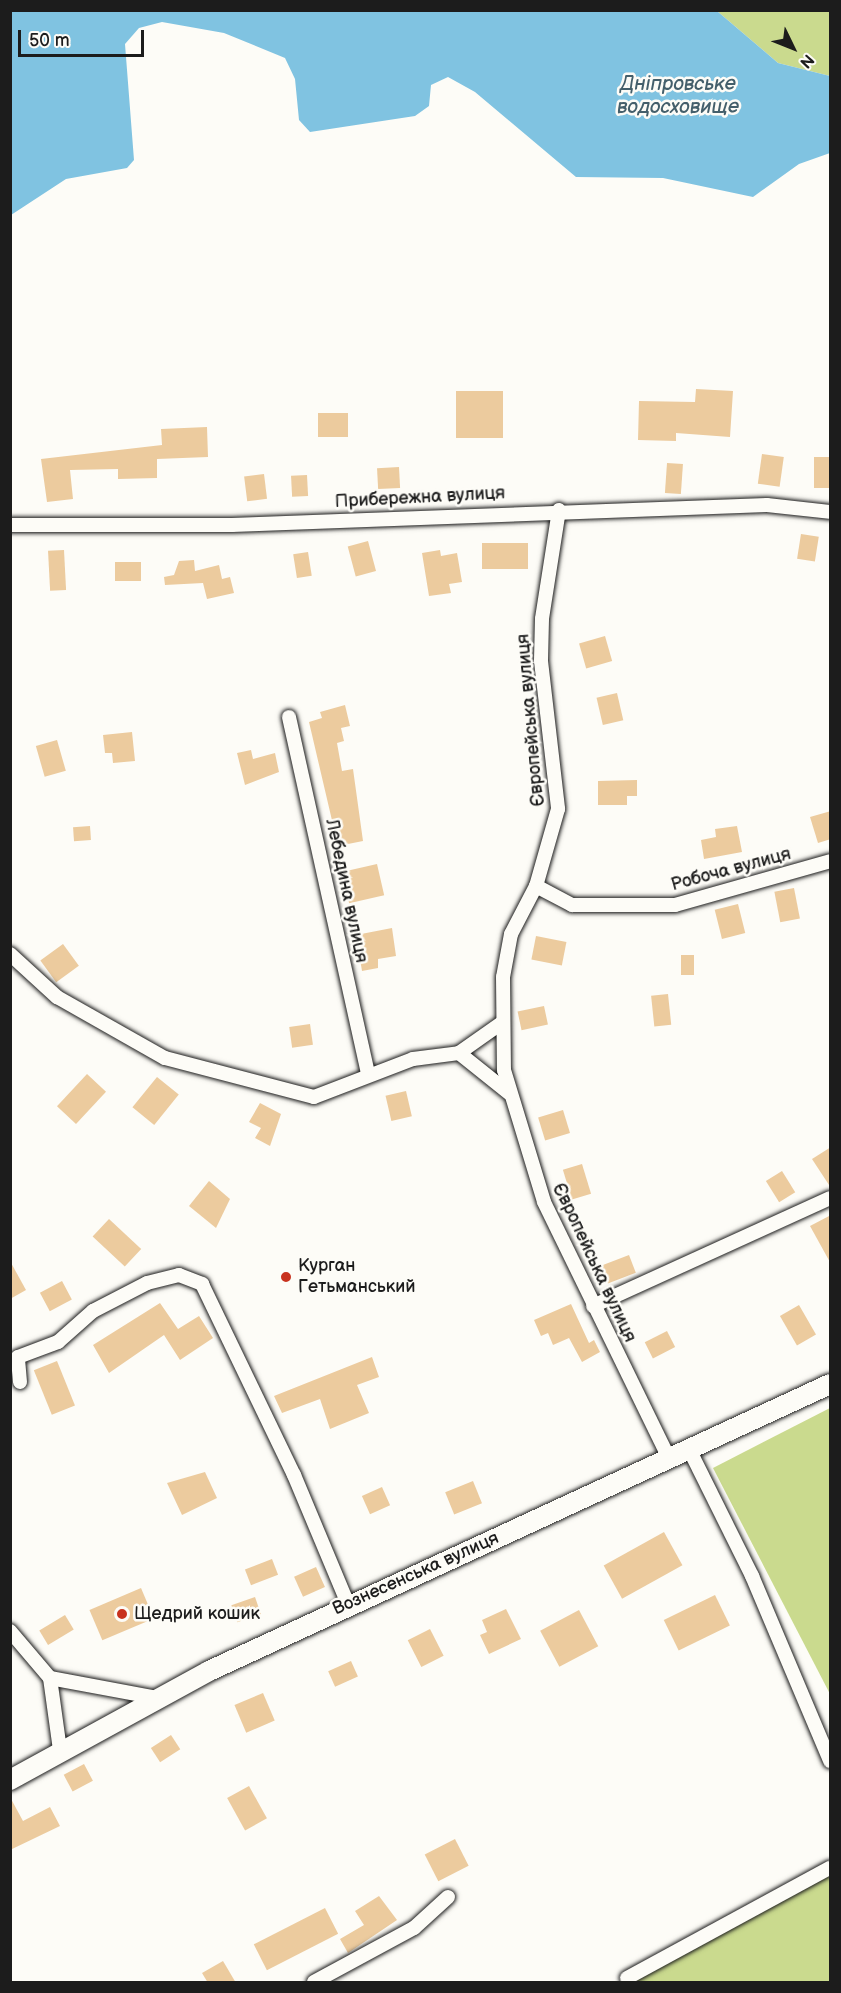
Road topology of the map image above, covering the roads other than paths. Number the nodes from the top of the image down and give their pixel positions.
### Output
1 (559, 510) junction
2 (831, 512) edge
3 (10, 525) edge
4 (289, 717) dead end
5 (831, 861) edge
6 (536, 886) junction
7 (10, 954) edge
8 (503, 1022) junction
9 (459, 1053) junction
10 (368, 1074) junction
11 (509, 1093) junction
12 (831, 1198) edge
13 (592, 1306) junction
14 (20, 1382) dead end
15 (831, 1384) edge
16 (690, 1451) junction
17 (670, 1460) junction
18 (348, 1604) junction
19 (10, 1631) edge
20 (50, 1678) junction
21 (158, 1698) junction
22 (60, 1750) junction
23 (829, 1756) edge
24 (10, 1780) edge
25 (831, 1868) edge
26 (448, 1897) dead end
27 (627, 1978) dead end
28 (314, 1983) edge

1 - 2 street, Прибережна вулиця
1 - 3 street, Прибережна вулиця
1 - 6 street, Європейська вулиця
4 - 10 street, Лебедина вулиця
5 - 6 street, Робоча вулиця
6 - 8 street, Європейська вулиця
7 - 10 street
8 - 9 street
8 - 11 street, Європейська вулиця
9 - 10 street
9 - 11 street
11 - 13 street, Європейська вулиця
12 - 13 street
13 - 17 street, Європейська вулиця
14 - 18 street
15 - 16 main road, Вознесенська вулиця
16 - 17 main road, Вознесенська вулиця
16 - 23 street
17 - 18 main road, Вознесенська вулиця
18 - 21 main road, Вознесенська вулиця
19 - 20 street
20 - 21 street
20 - 22 street
21 - 22 main road, Вознесенська вулиця
22 - 24 main road, Вознесенська вулиця
25 - 27 street
26 - 28 street

